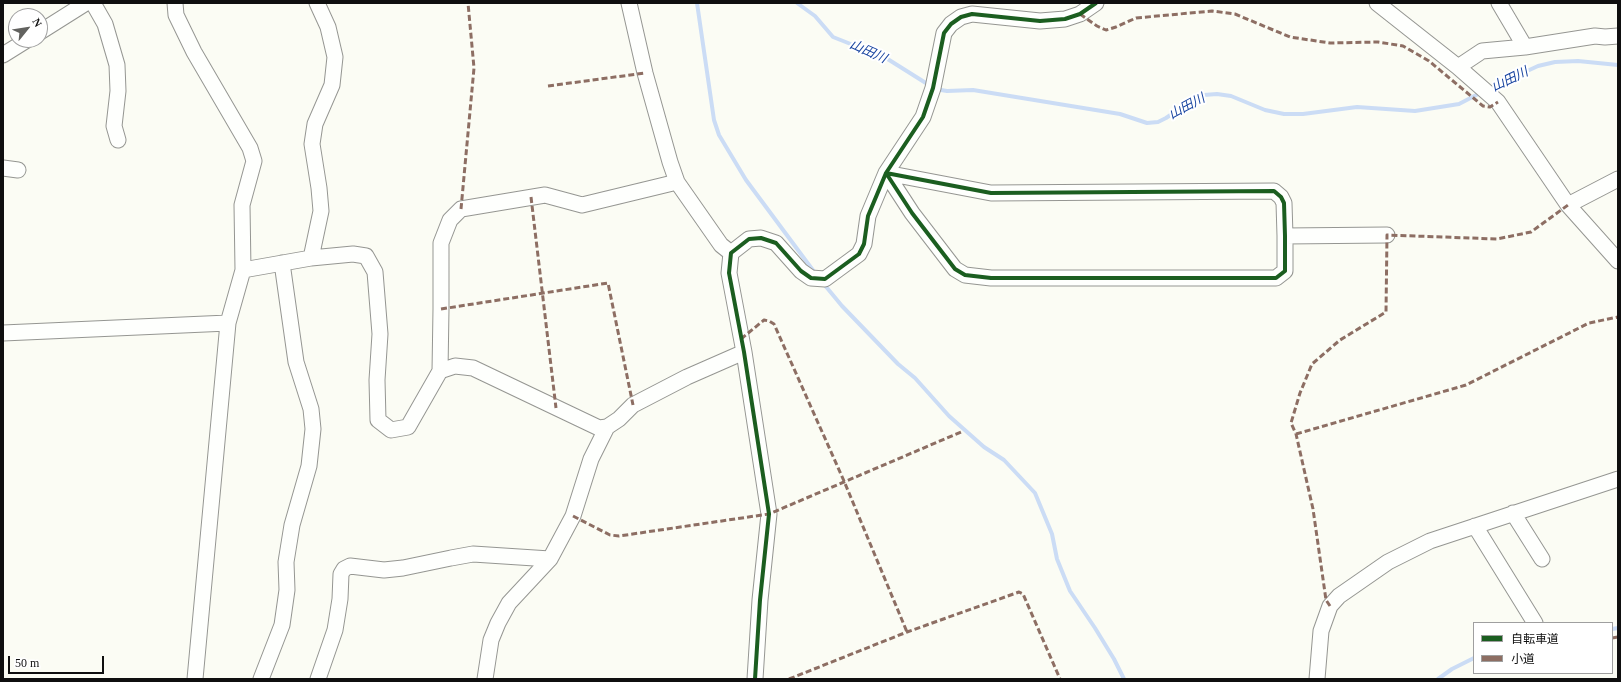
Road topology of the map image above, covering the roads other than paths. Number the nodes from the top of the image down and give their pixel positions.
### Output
1 (86, 3) edge
2 (93, 3) edge
3 (175, 3) edge
4 (316, 3) edge
5 (629, 3) edge
6 (1096, 3) edge
7 (1377, 3) edge
8 (1499, 3) edge
9 (48, 27) edge
10 (1618, 36) edge
11 (1525, 47) junction
12 (14, 48) edge
13 (3, 55) edge
14 (1458, 67) junction
15 (118, 140) dead end
16 (3, 168) edge
17 (18, 170) dead end
18 (886, 173) junction
19 (1618, 179) edge
20 (677, 182) junction
21 (1568, 205) junction
22 (1387, 235) dead end
23 (1286, 236) junction
24 (731, 253) junction
25 (311, 258) junction
26 (1618, 261) edge
27 (282, 263) junction
28 (243, 270) junction
29 (228, 323) junction
30 (3, 333) edge
31 (744, 352) junction
32 (440, 371) junction
33 (607, 426) junction
34 (1618, 479) edge
35 (1513, 513) junction
36 (1475, 526) junction
37 (550, 559) junction
38 (1542, 559) dead end
39 (1534, 622) edge
40 (195, 679) edge
41 (261, 679) edge
42 (318, 679) edge
43 (485, 679) edge
44 (755, 679) edge
45 (1317, 679) edge

1 - 9 street
2 - 15 street
3 - 28 street
4 - 25 street
5 - 20 street
6 - 18 street
7 - 14 street
8 - 11 street
10 - 11 street
11 - 14 street
12 - 13 street
14 - 21 street
16 - 17 street
18 - 23 street
18 - 23 street
18 - 24 street
19 - 21 street
20 - 24 street
20 - 32 street
21 - 26 street
22 - 23 street
24 - 31 street
25 - 27 street
25 - 32 street
27 - 28 street
27 - 41 street
28 - 29 street
29 - 30 street
29 - 40 street
31 - 33 street
31 - 44 street
32 - 33 street
33 - 37 street
34 - 35 street
35 - 36 street
35 - 38 street
36 - 39 street
36 - 45 street
37 - 42 street
37 - 43 street

